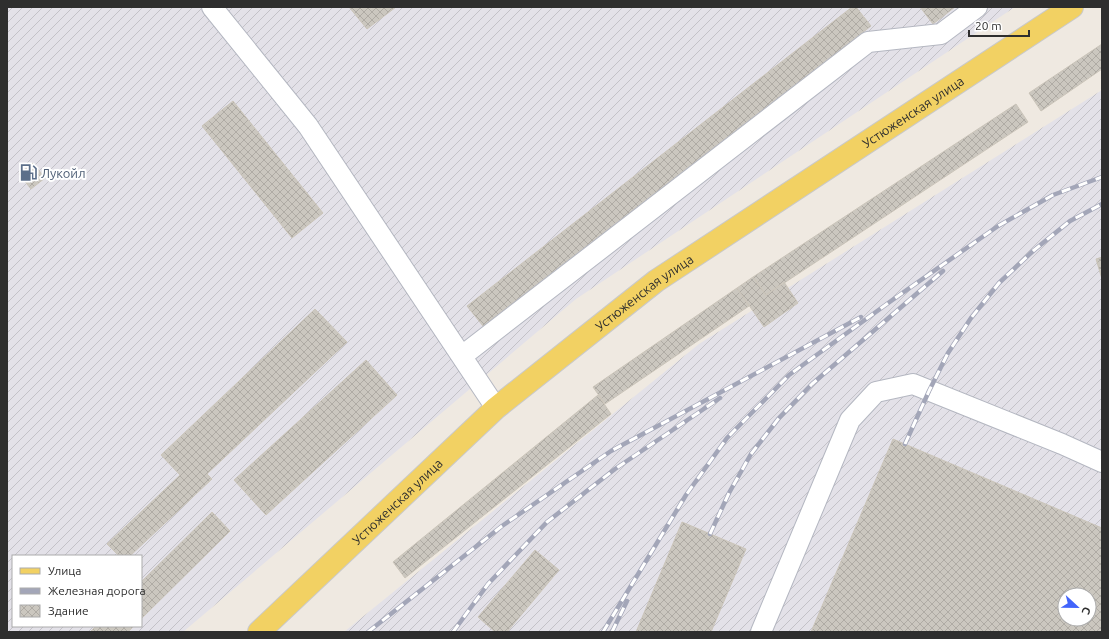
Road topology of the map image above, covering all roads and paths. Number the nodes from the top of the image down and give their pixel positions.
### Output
1 (212, 7) edge
2 (977, 7) edge
3 (1072, 7) edge
4 (462, 356) junction
5 (496, 408) junction
6 (1102, 462) edge
7 (259, 632) edge
8 (761, 632) edge

1 - 4 lane
2 - 4 lane
3 - 5 main road, Устюженская улица
4 - 5 lane
5 - 7 main road, Устюженская улица
6 - 8 lane

